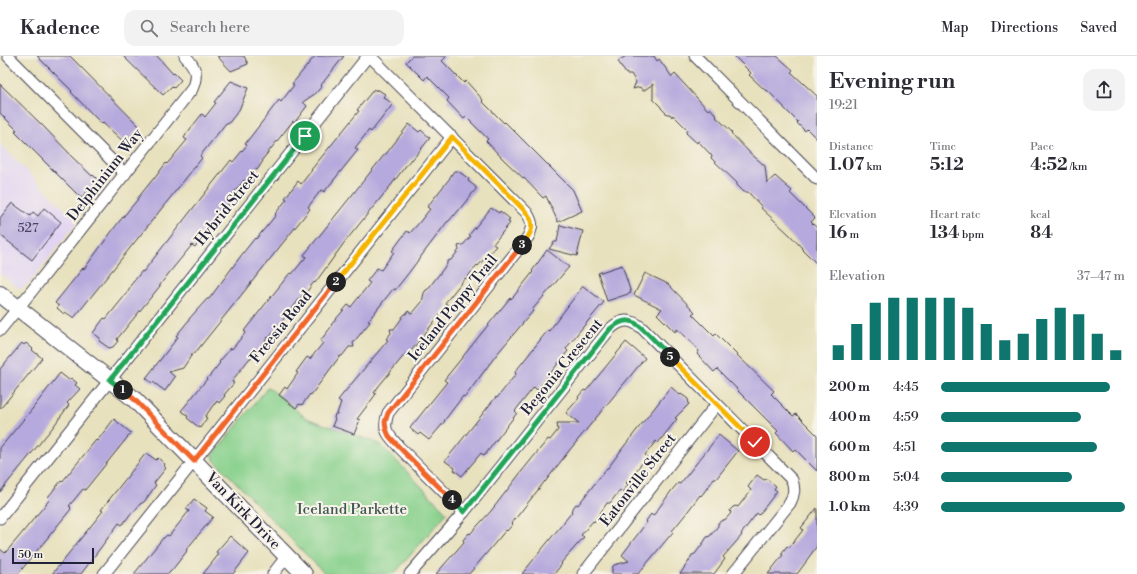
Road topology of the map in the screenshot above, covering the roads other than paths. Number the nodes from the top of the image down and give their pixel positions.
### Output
1 (8, 56) edge
2 (186, 56) edge
3 (369, 56) edge
4 (695, 56) edge
5 (452, 137) junction
6 (125, 174) junction
7 (817, 180) edge
8 (0, 294) edge
9 (18, 308) junction
10 (0, 330) edge
11 (110, 380) junction
12 (717, 404) junction
13 (194, 461) junction
14 (464, 512) junction
15 (0, 518) edge
16 (287, 556) junction
17 (104, 574) edge
18 (273, 574) edge
19 (304, 574) edge
20 (410, 574) edge
21 (582, 574) edge
22 (733, 574) edge

1 - 6 street
2 - 6 street, Delphinium Way
3 - 5 street, Iceland Poppy Trail
3 - 11 street, Hybrid Street
4 - 7 street
5 - 13 street, Freesia Road
5 - 14 street, Iceland Poppy Trail
6 - 9 street, Delphinium Way
8 - 9 street, Van Kirk Drive
9 - 10 street, Delphinium Way
9 - 11 street, Van Kirk Drive
11 - 13 street, Van Kirk Drive
11 - 15 street, Hybrid Street
12 - 14 street, Begonia Crescent
12 - 21 street, Eatonville Street
12 - 22 street, Begonia Crescent
13 - 16 street, Van Kirk Drive
13 - 17 street, Freesia Road
14 - 20 street, Begonia Crescent
16 - 18 street
16 - 19 street, Van Kirk Drive

